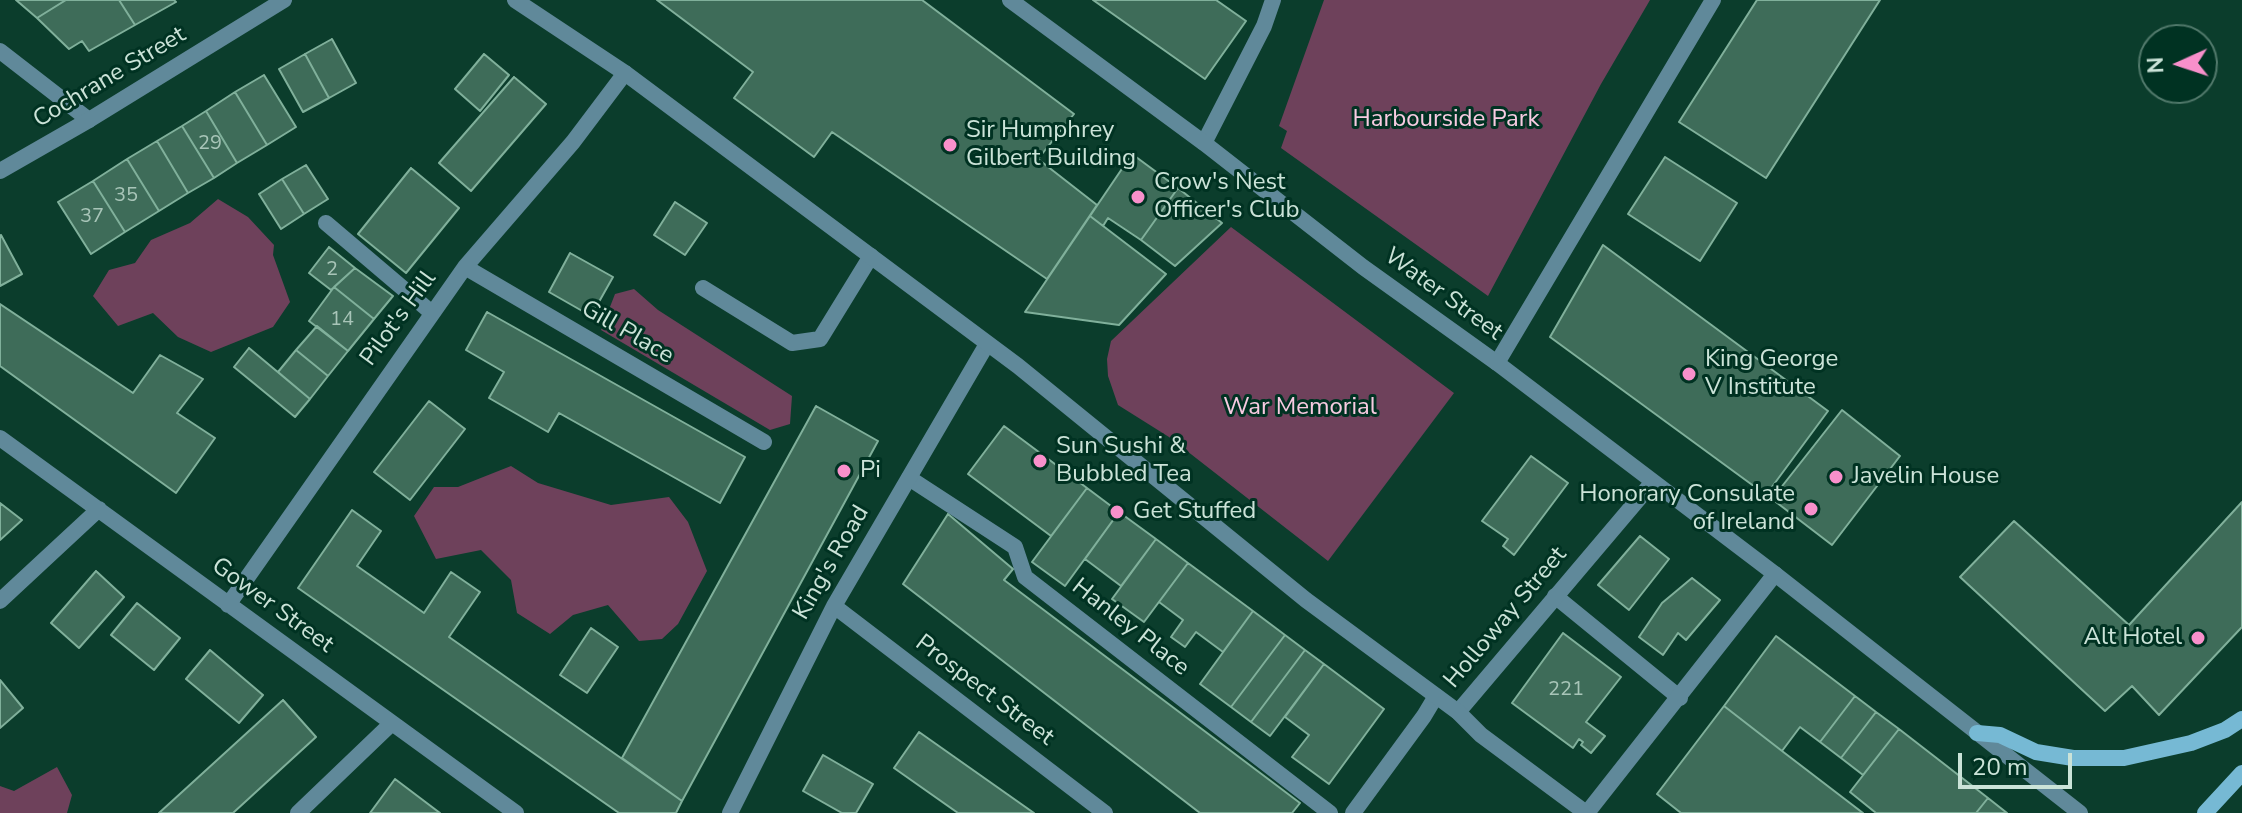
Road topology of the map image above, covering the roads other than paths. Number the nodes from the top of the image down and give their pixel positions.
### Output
1 (284, 0) edge
2 (515, 0) edge
3 (1010, 0) edge
4 (1273, 0) edge
5 (1713, 0) edge
6 (0, 51) edge
7 (625, 73) junction
8 (89, 120) junction
9 (1204, 143) junction
10 (0, 171) edge
11 (326, 223) dead end
12 (871, 256) junction
13 (465, 267) junction
14 (703, 288) dead end
15 (432, 313) junction
16 (987, 344) junction
17 (1497, 363) junction
18 (0, 438) edge
19 (764, 442) dead end
20 (909, 478) junction
21 (1652, 483) junction
22 (99, 509) junction
23 (1775, 574) junction
24 (1555, 596) junction
25 (0, 601) edge
26 (228, 605) junction
27 (834, 606) junction
28 (1436, 696) junction
29 (1680, 698) junction
30 (1458, 712) junction
31 (2242, 719) edge
32 (392, 723) junction
33 (1977, 733) junction
34 (2242, 773) edge
35 (298, 813) edge
36 (516, 813) edge
37 (730, 813) edge
38 (1105, 813) edge
39 (1330, 813) edge
40 (1353, 813) edge
41 (1586, 813) edge
42 (2080, 813) edge
43 (2205, 813) edge

1 - 8 street, Cochrane Street
2 - 7 street
3 - 9 street, Water Street
4 - 9 street
5 - 17 street
6 - 8 street
7 - 12 street
7 - 13 street, Pilot's Hill
8 - 10 street, Cochrane Street
9 - 17 street, Water Street
11 - 15 street
12 - 14 street
12 - 16 street
13 - 15 street, Pilot's Hill
13 - 19 street, Gill Place
15 - 26 street, Pilot's Hill
16 - 20 street, King's Road
16 - 28 street
17 - 21 street, Water Street
18 - 22 street, Gower Street
20 - 27 street, King's Road
20 - 39 street, Hanley Place
21 - 23 street, Water Street
21 - 24 street, Holloway Street
22 - 25 street
22 - 26 street, Gower Street
23 - 29 street
23 - 33 street, Water Street
24 - 29 street
24 - 30 street, Holloway Street
26 - 32 street, Gower Street
27 - 37 street, King's Road
27 - 38 street, Prospect Street
28 - 30 street
28 - 40 street, Holloway Street
29 - 41 street
30 - 41 street
31 - 33 main road
32 - 35 street
32 - 36 street, Gower Street
33 - 42 street, Water Street
34 - 43 main road

